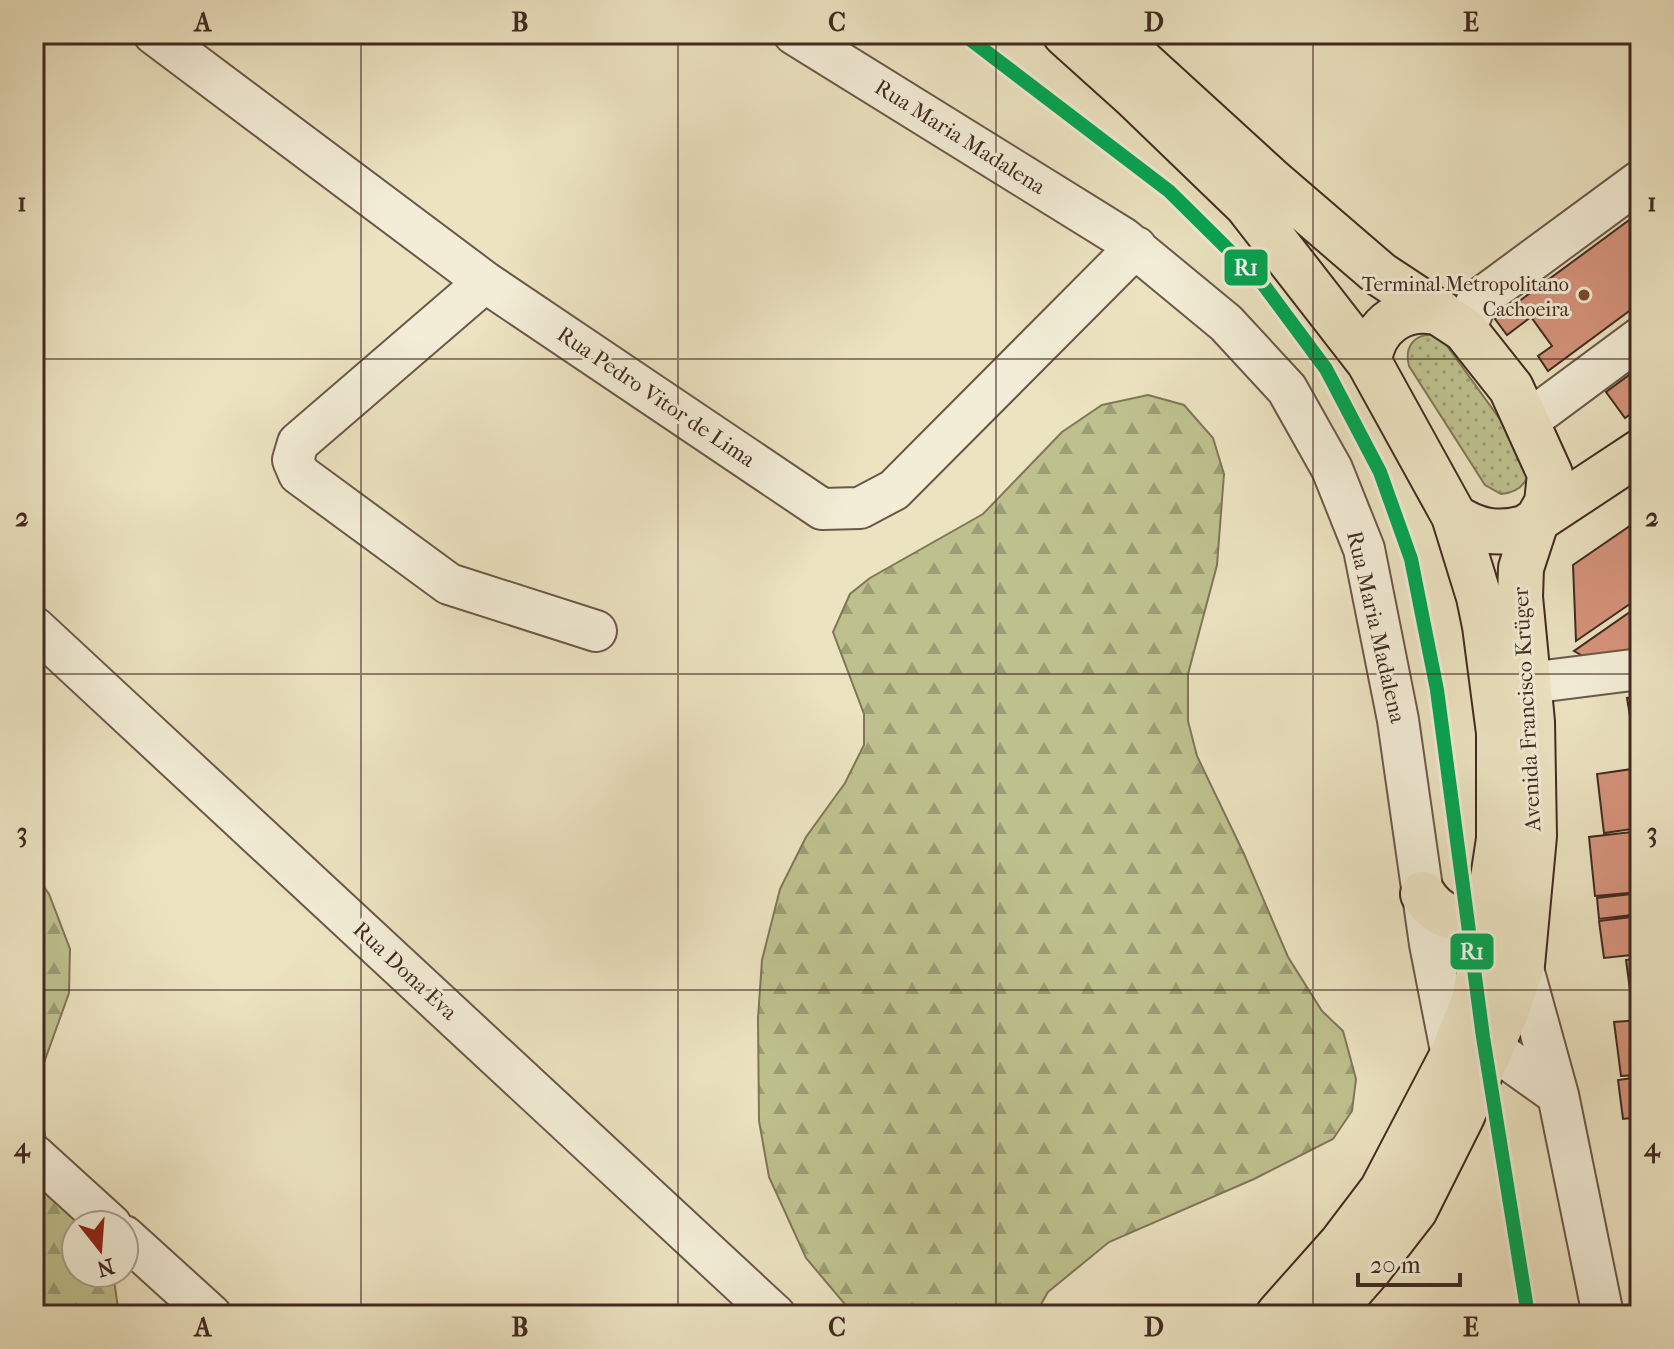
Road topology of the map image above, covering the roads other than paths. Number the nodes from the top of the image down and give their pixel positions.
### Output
1 (154, 34) edge
2 (794, 34) edge
3 (1065, 34) edge
4 (1120, 47) edge
5 (1640, 181) edge
6 (1136, 247) junction
7 (485, 282) junction
8 (1453, 322) junction
9 (1640, 338) edge
10 (1369, 362) junction
11 (1528, 421) junction
12 (1632, 458) edge
13 (1548, 467) junction
14 (1454, 516) junction
15 (1536, 522) junction
16 (34, 627) edge
17 (596, 631) dead end
18 (1640, 669) edge
19 (1511, 684) junction
20 (1423, 894) junction
21 (1489, 910) junction
22 (1522, 965) junction
23 (1471, 1041) junction
24 (1558, 1095) junction
25 (34, 1155) edge
26 (93, 1209) edge
27 (140, 1251) edge
28 (211, 1315) edge
29 (775, 1315) edge
30 (1278, 1315) edge
31 (1329, 1315) edge
32 (1603, 1315) edge

1 - 7 street, Rua Pedro Vitor de Lima
2 - 6 street, Rua Maria Madalena
3 - 4 main road, Avenida Francisco Krüger
4 - 8 main road, Avenida Francisco Krüger
4 - 10 main road, Avenida Francisco Krüger
5 - 8 street
6 - 7 street, Rua Pedro Vitor de Lima
6 - 20 street, Rua Maria Madalena
7 - 17 street
8 - 10 main road
8 - 11 main road, Avenida Francisco Krüger
9 - 11 street
10 - 14 main road, Avenida Francisco Krüger
11 - 13 main road, Avenida Francisco Krüger
12 - 13 main road
12 - 15 main road
13 - 15 main road, Avenida Francisco Krüger
14 - 15 main road
14 - 19 main road, Avenida Francisco Krüger
15 - 19 main road, Avenida Francisco Krüger
16 - 29 street, Rua Dona Eva
18 - 19 street
19 - 21 main road, Avenida Francisco Krüger
19 - 22 main road, Avenida Francisco Krüger
20 - 21 main road
20 - 23 street, Rua Maria Madalena
21 - 23 main road, Avenida Francisco Krüger
22 - 23 main road, Avenida Francisco Krüger
22 - 24 street
23 - 24 street
23 - 30 main road
23 - 31 main road
24 - 32 street
25 - 26 street
27 - 28 street

